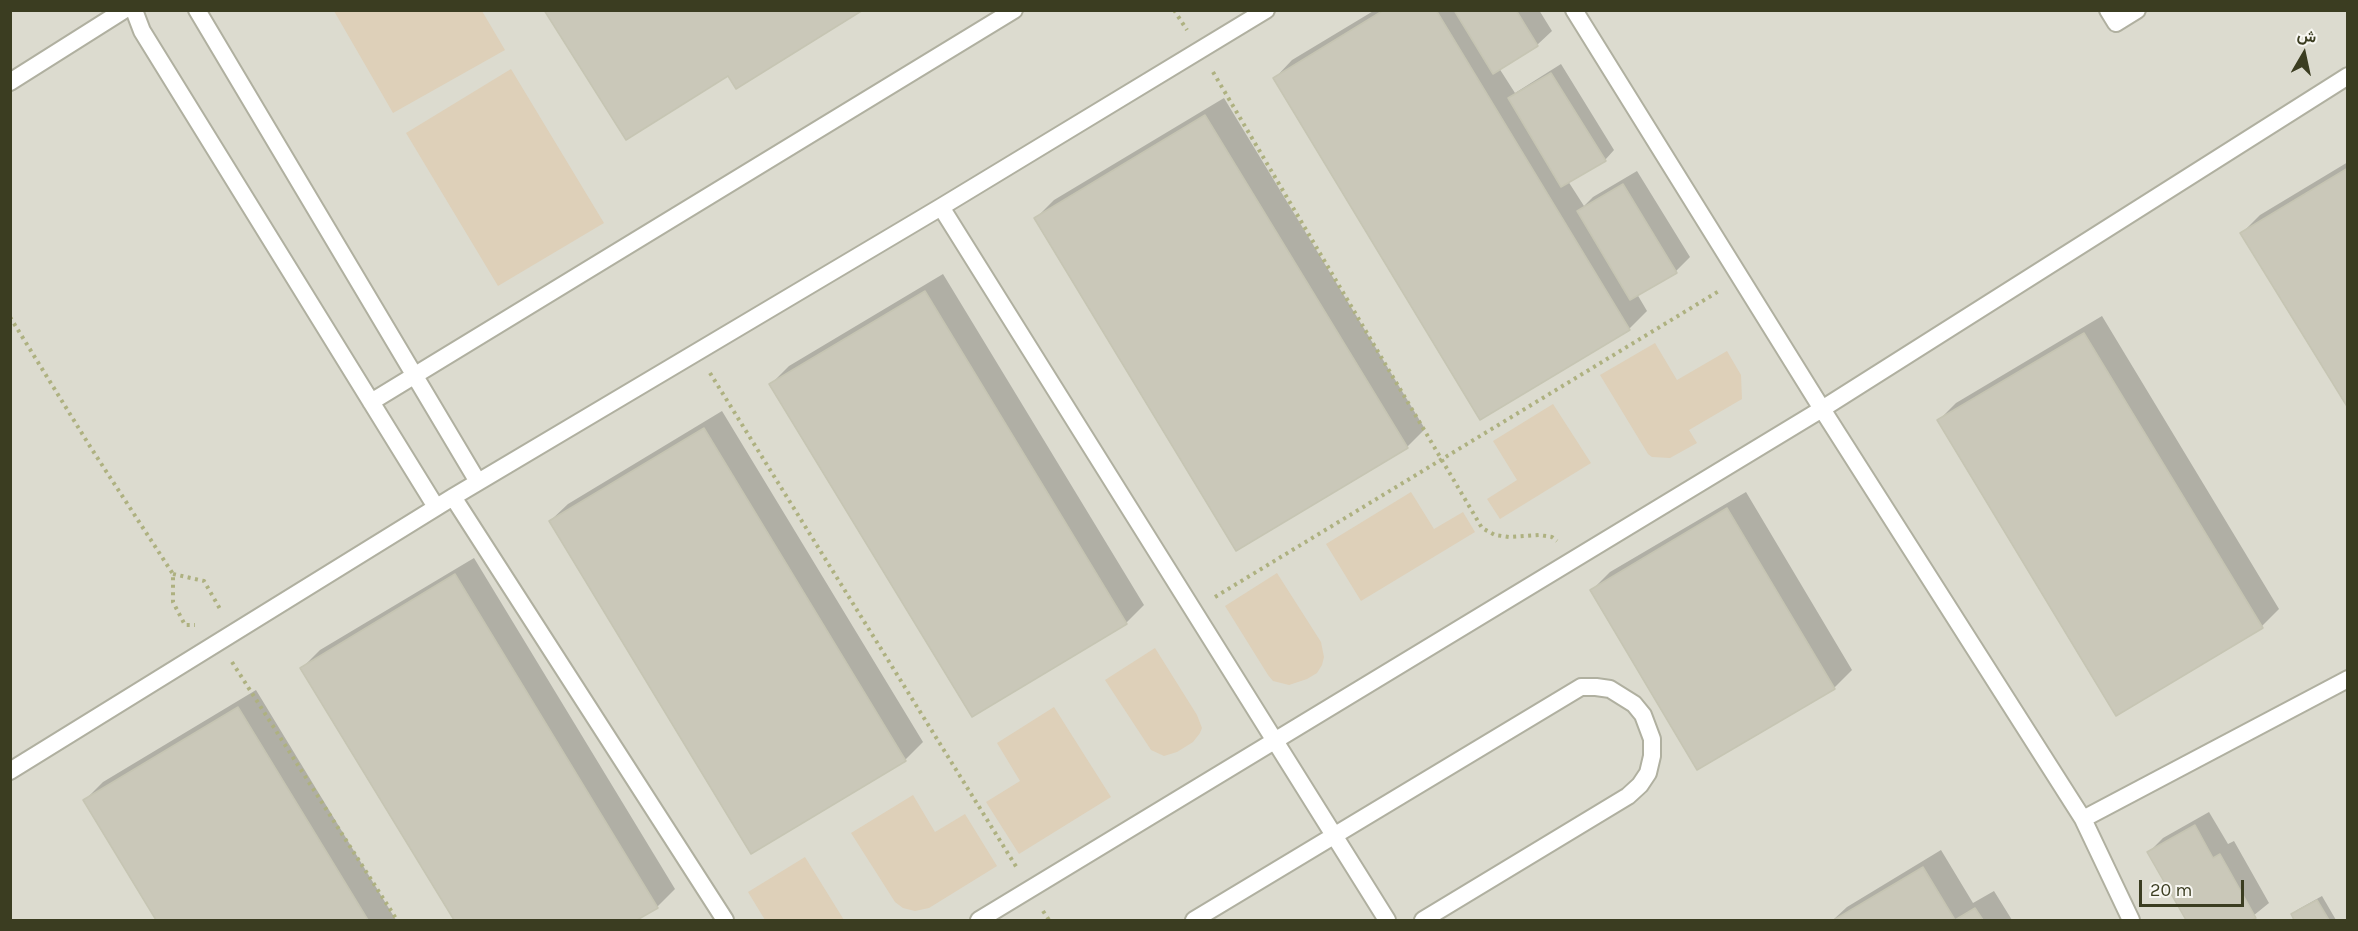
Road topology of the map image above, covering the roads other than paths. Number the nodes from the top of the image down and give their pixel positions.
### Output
1 (124, 10) edge
2 (134, 10) edge
3 (197, 10) edge
4 (1014, 10) edge
5 (1266, 10) edge
6 (1574, 10) edge
7 (2108, 10) edge
8 (2137, 10) edge
9 (2348, 76) edge
10 (10, 82) edge
11 (941, 207) junction
12 (415, 377) junction
13 (371, 402) junction
14 (1822, 409) junction
15 (478, 482) junction
16 (453, 497) junction
17 (436, 507) junction
18 (2348, 679) edge
19 (1275, 741) junction
20 (10, 771) edge
21 (2083, 819) junction
22 (1335, 836) junction
23 (725, 921) edge
24 (978, 921) edge
25 (1194, 921) edge
26 (1387, 921) edge
27 (1423, 921) edge
28 (2131, 921) edge

1 - 10 lane
2 - 13 lane
3 - 12 lane
4 - 12 lane
5 - 11 lane
6 - 14 lane
7 - 8 lane
9 - 14 lane
11 - 15 lane
11 - 19 lane
12 - 13 lane
12 - 15 lane
13 - 17 lane
14 - 19 lane
14 - 21 lane
15 - 16 lane
16 - 17 lane
16 - 23 lane
17 - 20 lane
18 - 21 lane
19 - 22 lane
19 - 24 lane
21 - 28 lane
22 - 25 lane
22 - 26 lane
22 - 27 lane

